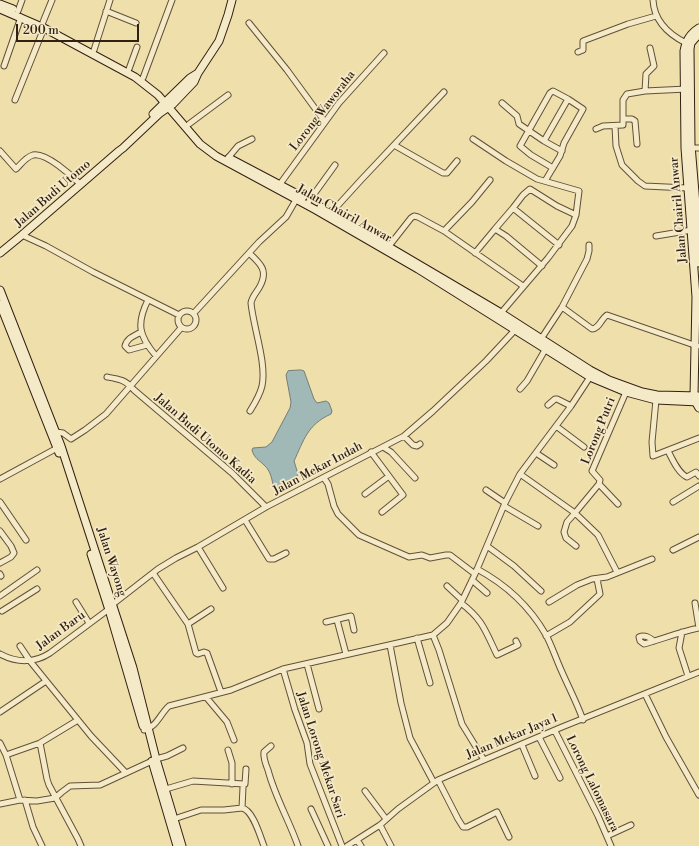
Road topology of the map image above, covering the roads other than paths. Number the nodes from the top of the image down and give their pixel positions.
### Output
1 (22, 0) edge
2 (52, 0) edge
3 (110, 0) edge
4 (172, 0) edge
5 (232, 0) edge
6 (653, 0) edge
7 (0, 4) edge
8 (0, 9) edge
9 (106, 11) junction
10 (20, 14) junction
11 (656, 16) junction
12 (136, 23) dead end
13 (249, 23) dead end
14 (43, 25) junction
15 (699, 28) edge
16 (699, 34) edge
17 (71, 40) junction
18 (686, 43) junction
19 (137, 47) dead end
20 (650, 48) dead end
21 (94, 50) junction
22 (578, 52) dead end
23 (384, 53) dead end
24 (4, 66) dead end
25 (129, 69) junction
26 (143, 78) junction
27 (687, 89) junction
28 (645, 91) junction
29 (444, 92) dead end
30 (228, 95) dead end
31 (568, 99) junction
32 (15, 100) dead end
33 (169, 103) junction
34 (502, 104) dead end
35 (624, 119) junction
36 (325, 122) junction
37 (189, 124) junction
38 (615, 126) junction
39 (596, 129) dead end
40 (529, 132) junction
41 (252, 139) dead end
42 (473, 139) dead end
43 (544, 141) junction
44 (637, 144) dead end
45 (394, 145) junction
46 (692, 148) edge
47 (0, 151) edge
48 (562, 151) junction
49 (228, 158) junction
50 (457, 161) dead end
51 (335, 165) dead end
52 (553, 168) junction
53 (490, 180) dead end
54 (545, 182) junction
55 (80, 184) junction
56 (280, 184) junction
57 (687, 188) junction
58 (298, 197) junction
59 (309, 201) junction
60 (513, 208) junction
61 (331, 213) junction
62 (576, 215) junction
63 (495, 229) junction
64 (692, 230) junction
65 (444, 231) junction
66 (22, 235) junction
67 (656, 236) dead end
68 (559, 245) junction
69 (589, 245) dead end
70 (389, 246) junction
71 (475, 252) junction
72 (0, 253) edge
73 (249, 253) junction
74 (699, 263) edge
75 (542, 266) junction
76 (523, 286) junction
77 (0, 290) edge
78 (148, 300) junction
79 (478, 303) junction
80 (0, 304) edge
81 (562, 307) junction
82 (194, 313) junction
83 (501, 313) junction
84 (179, 315) junction
85 (699, 317) edge
86 (182, 328) junction
87 (515, 330) junction
88 (141, 332) junction
89 (699, 333) edge
90 (541, 339) junction
91 (146, 345) junction
92 (696, 346) junction
93 (545, 350) junction
94 (156, 356) junction
95 (107, 377) dead end
96 (590, 377) junction
97 (131, 386) junction
98 (699, 387) edge
99 (520, 390) dead end
100 (626, 392) junction
101 (656, 400) junction
102 (697, 401) edge
103 (548, 405) dead end
104 (572, 406) junction
105 (250, 411) dead end
106 (556, 426) junction
107 (56, 432) junction
108 (404, 436) junction
109 (699, 438) edge
110 (420, 444) dead end
111 (383, 446) junction
112 (59, 447) junction
113 (584, 447) dead end
114 (668, 451) junction
115 (371, 452) junction
116 (536, 452) junction
117 (554, 464) dead end
118 (520, 474) junction
119 (389, 476) junction
120 (699, 476) edge
121 (324, 478) junction
122 (415, 478) dead end
123 (0, 479) edge
124 (599, 484) junction
125 (699, 486) edge
126 (486, 490) dead end
127 (365, 494) dead end
128 (0, 502) edge
129 (673, 502) dead end
130 (505, 504) junction
131 (618, 504) dead end
132 (266, 507) junction
133 (382, 512) dead end
134 (575, 513) junction
135 (245, 520) junction
136 (538, 526) dead end
137 (0, 531) edge
138 (699, 537) edge
139 (26, 540) dead end
140 (487, 546) junction
141 (576, 546) dead end
142 (198, 547) junction
143 (673, 550) dead end
144 (286, 553) dead end
145 (652, 559) dead end
146 (0, 563) edge
147 (37, 570) dead end
148 (476, 572) junction
149 (617, 572) junction
150 (153, 573) junction
151 (597, 579) junction
152 (472, 580) junction
153 (448, 586) dead end
154 (37, 588) dead end
155 (223, 588) dead end
156 (541, 591) dead end
157 (487, 593) dead end
158 (0, 596) edge
159 (76, 602) dead end
160 (461, 602) junction
161 (549, 602) dead end
162 (695, 603) dead end
163 (111, 607) junction
164 (211, 609) dead end
165 (1, 610) edge
166 (337, 620) junction
167 (326, 622) dead end
168 (89, 623) junction
169 (188, 624) junction
170 (699, 628) edge
171 (354, 630) dead end
172 (682, 632) junction
173 (433, 635) junction
174 (546, 636) junction
175 (417, 638) junction
176 (516, 641) dead end
177 (654, 641) dead end
178 (390, 645) junction
179 (20, 646) dead end
180 (0, 654) edge
181 (346, 654) junction
182 (30, 661) junction
183 (306, 664) junction
184 (283, 669) junction
185 (699, 672) edge
186 (688, 676) junction
187 (46, 681) junction
188 (430, 683) dead end
189 (221, 692) junction
190 (645, 694) junction
191 (206, 697) junction
192 (319, 709) dead end
193 (0, 712) edge
194 (78, 720) junction
195 (583, 720) junction
196 (147, 729) junction
197 (555, 730) junction
198 (539, 737) junction
199 (234, 740) dead end
200 (0, 743) edge
201 (40, 743) junction
202 (522, 745) junction
203 (271, 746) dead end
204 (183, 748) dead end
205 (228, 750) dead end
206 (6, 755) junction
207 (154, 760) junction
208 (484, 760) junction
209 (246, 769) dead end
210 (126, 773) junction
211 (535, 776) dead end
212 (560, 778) dead end
213 (436, 782) junction
214 (232, 784) junction
215 (244, 784) junction
216 (365, 791) dead end
217 (165, 794) junction
218 (699, 795) edge
219 (56, 798) junction
220 (23, 800) junction
221 (0, 804) edge
222 (242, 808) junction
223 (311, 809) dead end
224 (174, 819) junction
225 (386, 819) junction
226 (380, 825) junction
227 (631, 825) dead end
228 (607, 836) junction
229 (510, 837) dead end
230 (357, 840) junction
231 (42, 846) edge
232 (80, 846) edge
233 (177, 846) edge
234 (182, 846) edge
235 (264, 846) edge
236 (298, 846) edge
237 (328, 846) edge
238 (342, 846) edge
239 (347, 846) edge
240 (361, 846) edge
241 (391, 846) edge
242 (611, 846) edge

1 - 10 street
2 - 14 street
3 - 9 street
4 - 26 street
5 - 33 main road, Jalan Budi Utomo
6 - 11 street
7 - 10 main road, Jalan Chairil Anwar
8 - 10 main road, Jalan Chairil Anwar
9 - 12 street
9 - 21 street
10 - 14 main road, Jalan Chairil Anwar
10 - 24 street
11 - 18 street
11 - 22 street
13 - 36 street
14 - 17 main road, Jalan Chairil Anwar
14 - 32 street
15 - 18 main road
16 - 27 main road, Jalan Chairil Anwar
17 - 21 main road, Jalan Chairil Anwar
17 - 33 main road, Jalan Chairil Anwar
18 - 27 main road, Jalan Chairil Anwar
19 - 25 street
20 - 28 street
21 - 25 main road, Jalan Chairil Anwar
23 - 36 street, Lorong Waworaha
25 - 26 main road, Jalan Chairil Anwar
26 - 33 main road, Jalan Chairil Anwar
27 - 28 street
27 - 46 main road, Jalan Chairil Anwar
28 - 35 street
29 - 45 street
30 - 37 street
31 - 40 street
31 - 43 street
31 - 48 street
33 - 37 main road, Jalan Chairil Anwar
33 - 55 main road, Jalan Budi Utomo
33 - 58 main road, Jalan Chairil Anwar
34 - 40 street
35 - 38 street
35 - 44 street
36 - 56 street, Lorong Waworaha
37 - 49 main road, Jalan Chairil Anwar
38 - 39 street
38 - 57 street
40 - 43 street
40 - 52 street
41 - 49 street
42 - 54 street
43 - 48 street
45 - 50 street
45 - 61 street
46 - 57 main road, Jalan Chairil Anwar
46 - 74 main road, Jalan Chairil Anwar
47 - 55 street
48 - 52 street
49 - 56 main road, Jalan Chairil Anwar
51 - 59 street
52 - 54 street
53 - 65 street
54 - 62 street
55 - 66 main road, Jalan Budi Utomo
56 - 58 main road, Jalan Chairil Anwar
57 - 64 main road, Jalan Chairil Anwar
58 - 59 main road, Jalan Chairil Anwar
58 - 73 street
58 - 79 main road, Jalan Chairil Anwar
59 - 61 main road, Jalan Chairil Anwar
60 - 62 street
60 - 63 street
60 - 68 street
61 - 70 main road, Jalan Chairil Anwar
62 - 68 street
63 - 71 street
63 - 75 street
64 - 67 street
64 - 92 main road, Jalan Chairil Anwar
65 - 70 street
65 - 71 street
66 - 72 main road, Jalan Budi Utomo
66 - 78 street
68 - 75 street
69 - 81 street
70 - 79 main road, Jalan Chairil Anwar
71 - 76 street
73 - 82 street
73 - 105 street
75 - 76 street
76 - 83 street
77 - 107 main road, Jalan Wayong
78 - 84 street
78 - 88 street
79 - 83 main road, Jalan Chairil Anwar
79 - 87 main road, Jalan Chairil Anwar
80 - 112 main road, Jalan Wayong
81 - 90 street
81 - 92 street
82 - 84 street
82 - 86 street
83 - 90 main road, Jalan Chairil Anwar
84 - 86 street
85 - 89 main road, Jalan Chairil Anwar
86 - 94 street
87 - 93 main road, Jalan Chairil Anwar
87 - 108 street, Jalan Mekar Indah
88 - 91 street
88 - 91 street
89 - 92 main road, Jalan Chairil Anwar
90 - 102 main road, Jalan Chairil Anwar
91 - 94 street
92 - 98 main road, Jalan Chairil Anwar
92 - 102 main road, Jalan Chairil Anwar
93 - 96 main road, Jalan Chairil Anwar
93 - 99 street
94 - 97 street
95 - 97 street, Jalan Budi Utomo Kadia
96 - 100 main road, Jalan Chairil Anwar
96 - 104 street
97 - 107 street
97 - 132 street, Jalan Budi Utomo Kadia
100 - 101 main road, Jalan Chairil Anwar
100 - 124 street, Lorong Putri
101 - 102 main road, Jalan Chairil Anwar
101 - 114 street
103 - 104 street
104 - 106 street
106 - 113 street
106 - 116 street
107 - 112 main road, Jalan Wayong
108 - 110 street
108 - 111 street, Jalan Mekar Indah
109 - 114 street
111 - 115 street, Jalan Mekar Indah
111 - 122 street
112 - 123 street
112 - 163 main road, Jalan Wayong
114 - 120 street
115 - 119 street
115 - 121 street, Jalan Mekar Indah
116 - 117 street
116 - 118 street
118 - 130 street
118 - 134 street
119 - 127 street
119 - 133 street
121 - 132 street, Jalan Mekar Indah
121 - 148 street
124 - 131 street
124 - 134 street
125 - 129 street
126 - 130 street
128 - 139 street
130 - 136 street
130 - 140 street
132 - 135 street, Jalan Mekar Indah
134 - 141 street
134 - 149 street
135 - 142 street, Jalan Mekar Indah
135 - 144 street
137 - 146 street
138 - 143 street
140 - 148 street
140 - 156 street
142 - 150 street, Jalan Mekar Indah
142 - 155 street
145 - 149 street
147 - 158 street
148 - 152 street
148 - 174 street
149 - 151 street
150 - 163 street, Jalan Mekar Indah
150 - 169 street
151 - 161 street
151 - 174 street
152 - 157 street
152 - 160 street
153 - 160 street
154 - 165 street
159 - 168 street
160 - 173 street
160 - 176 street
162 - 170 street
163 - 168 street, Jalan Baru
163 - 196 main road, Jalan Wayong
164 - 169 street
166 - 167 street
166 - 171 street
166 - 181 street
168 - 182 street, Jalan Baru
169 - 189 street
170 - 172 street
172 - 177 street
172 - 186 street
173 - 175 street
173 - 208 street
174 - 195 street
175 - 178 street
175 - 188 street
178 - 181 street
178 - 213 street
179 - 182 street
180 - 182 street, Jalan Baru
181 - 183 street
182 - 187 street
183 - 184 street
183 - 192 street
184 - 189 street
184 - 238 street, Jalan Lorong Mekar Sari
185 - 186 street, Jalan Mekar Jaya 1
186 - 190 street, Jalan Mekar Jaya 1
187 - 193 street
187 - 194 street
189 - 191 street
190 - 195 street, Jalan Mekar Jaya 1
190 - 218 street
191 - 196 street
191 - 199 street
194 - 201 street
194 - 210 street
195 - 197 street, Jalan Mekar Jaya 1
196 - 207 main road, Jalan Wayong
197 - 198 street, Jalan Mekar Jaya 1
197 - 228 street, Lorong Lalomasara
198 - 202 street, Jalan Mekar Jaya 1
198 - 212 street
200 - 206 street
201 - 206 street
201 - 219 street
202 - 208 street, Jalan Mekar Jaya 1
202 - 211 street
203 - 236 street
204 - 207 street
205 - 214 street
206 - 220 street
207 - 210 street
207 - 217 main road, Jalan Wayong
208 - 213 street, Jalan Mekar Jaya 1
209 - 215 street
210 - 219 street
213 - 225 street, Jalan Mekar Jaya 1
213 - 229 street
214 - 215 street
214 - 217 street
215 - 222 street
216 - 225 street
217 - 224 main road, Jalan Wayong
217 - 233 main road, Jalan Wayong
219 - 220 street
219 - 232 street
220 - 221 street
220 - 231 street
222 - 224 street
222 - 235 street
223 - 237 street
224 - 234 main road, Jalan Wayong
225 - 226 street, Jalan Mekar Jaya 1
226 - 230 street, Jalan Mekar Jaya 1
226 - 241 street
227 - 228 street
228 - 242 street, Lorong Lalomasara
230 - 239 street, Jalan Mekar Jaya 1
230 - 240 street

